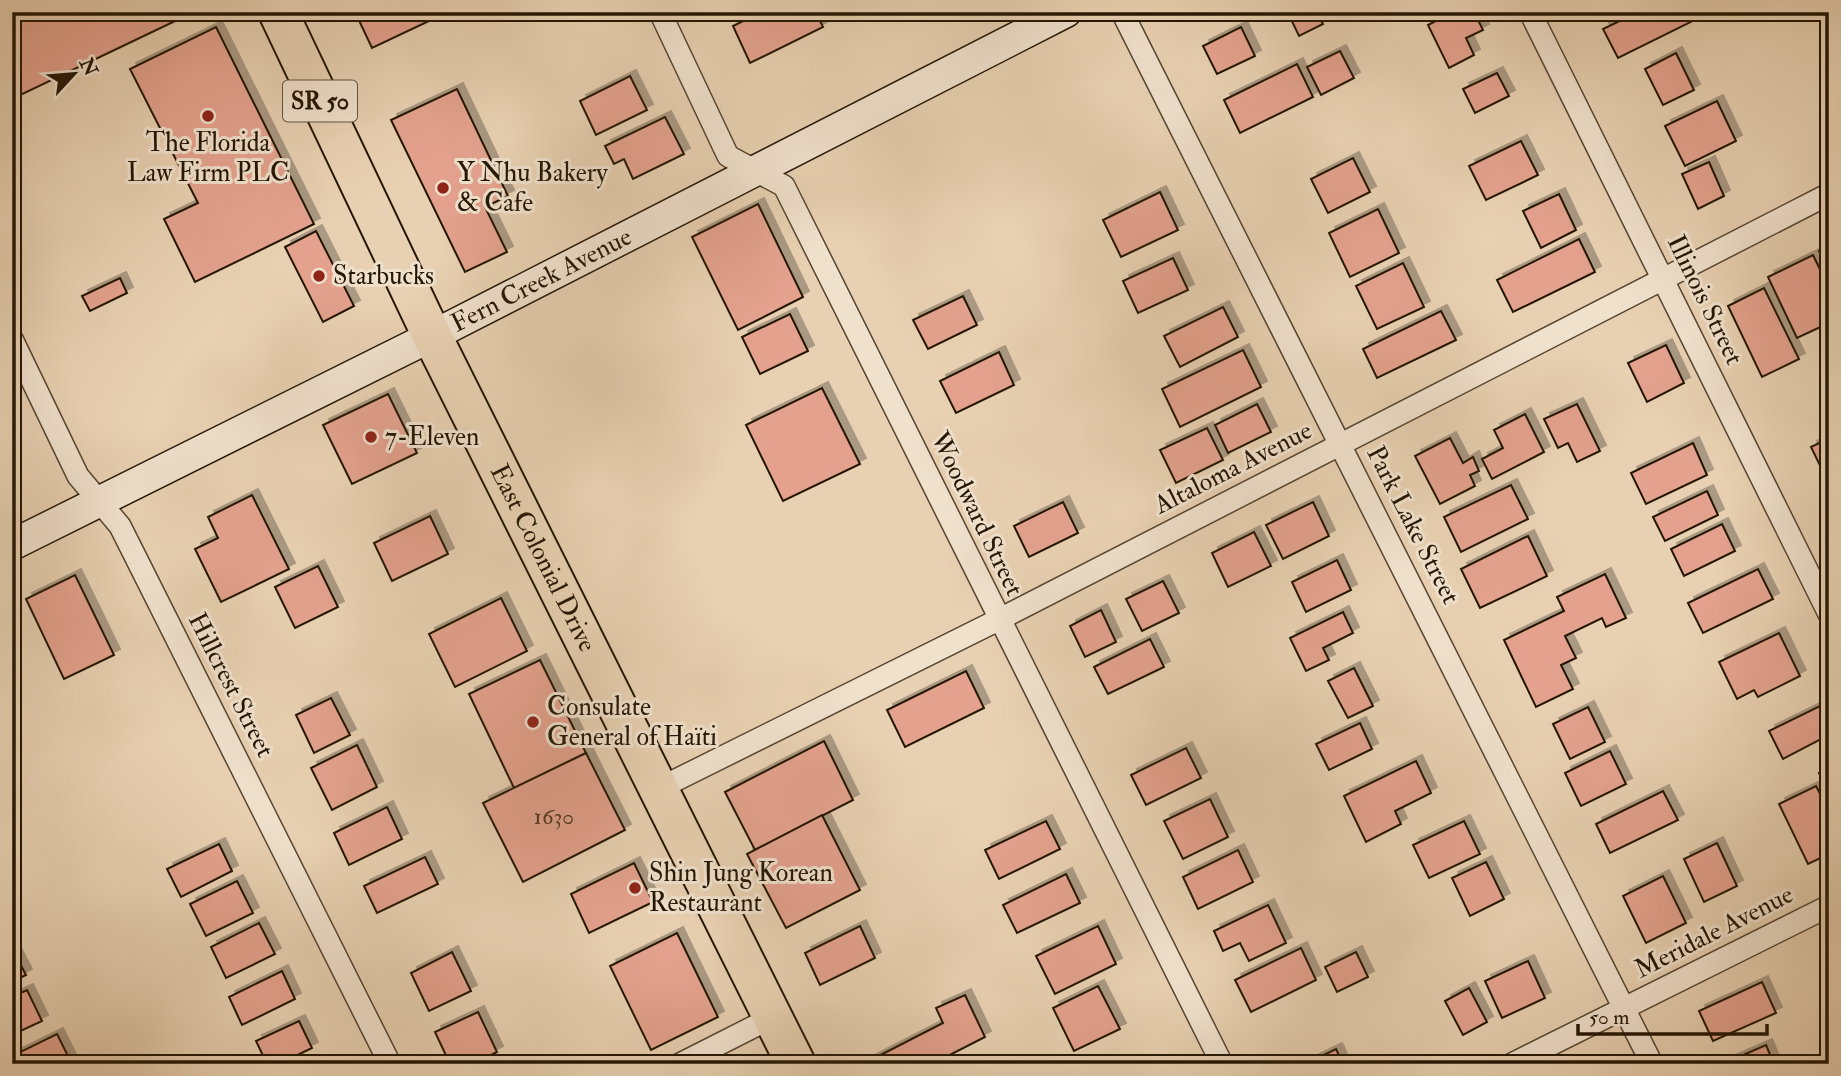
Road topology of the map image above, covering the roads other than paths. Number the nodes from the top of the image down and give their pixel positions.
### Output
1 (278, 12) edge
2 (660, 12) edge
3 (1066, 12) edge
4 (1122, 12) edge
5 (1530, 12) edge
6 (1028, 20) edge
7 (756, 171) junction
8 (1829, 194) edge
9 (1663, 278) junction
10 (432, 336) junction
11 (12, 339) edge
12 (1342, 444) junction
13 (99, 501) junction
14 (12, 545) edge
15 (1829, 614) edge
16 (998, 620) junction
17 (660, 788) junction
18 (1829, 906) edge
19 (1624, 1009) junction
20 (773, 1017) junction
21 (390, 1064) edge
22 (680, 1064) edge
23 (796, 1064) edge
24 (1222, 1064) edge
25 (1512, 1064) edge
26 (1651, 1064) edge

1 - 10 highway, East Colonial Drive / SR 50
2 - 7 street, Woodward Street
3 - 6 street, Fern Creek Avenue
4 - 12 street, Park Lake Street
5 - 9 street, Illinois Street
6 - 7 street, Fern Creek Avenue
7 - 10 street, Fern Creek Avenue
7 - 16 street, Woodward Street
8 - 9 street, Altaloma Avenue
9 - 12 street, Altaloma Avenue
9 - 15 street, Illinois Street
10 - 13 street, Fern Creek Avenue
10 - 17 highway, East Colonial Drive / SR 50
11 - 13 street, Hillcrest Street
12 - 16 street, Altaloma Avenue
12 - 19 street, Park Lake Street
13 - 14 street, Fern Creek Avenue
13 - 21 street, Hillcrest Street
16 - 17 street, Altaloma Avenue
16 - 24 street, Woodward Street
17 - 20 highway, East Colonial Drive / SR 50
18 - 19 street, Meridale Avenue
19 - 25 street, Meridale Avenue
19 - 26 street, Park Lake Street
20 - 22 street
20 - 23 highway, East Colonial Drive / SR 50

